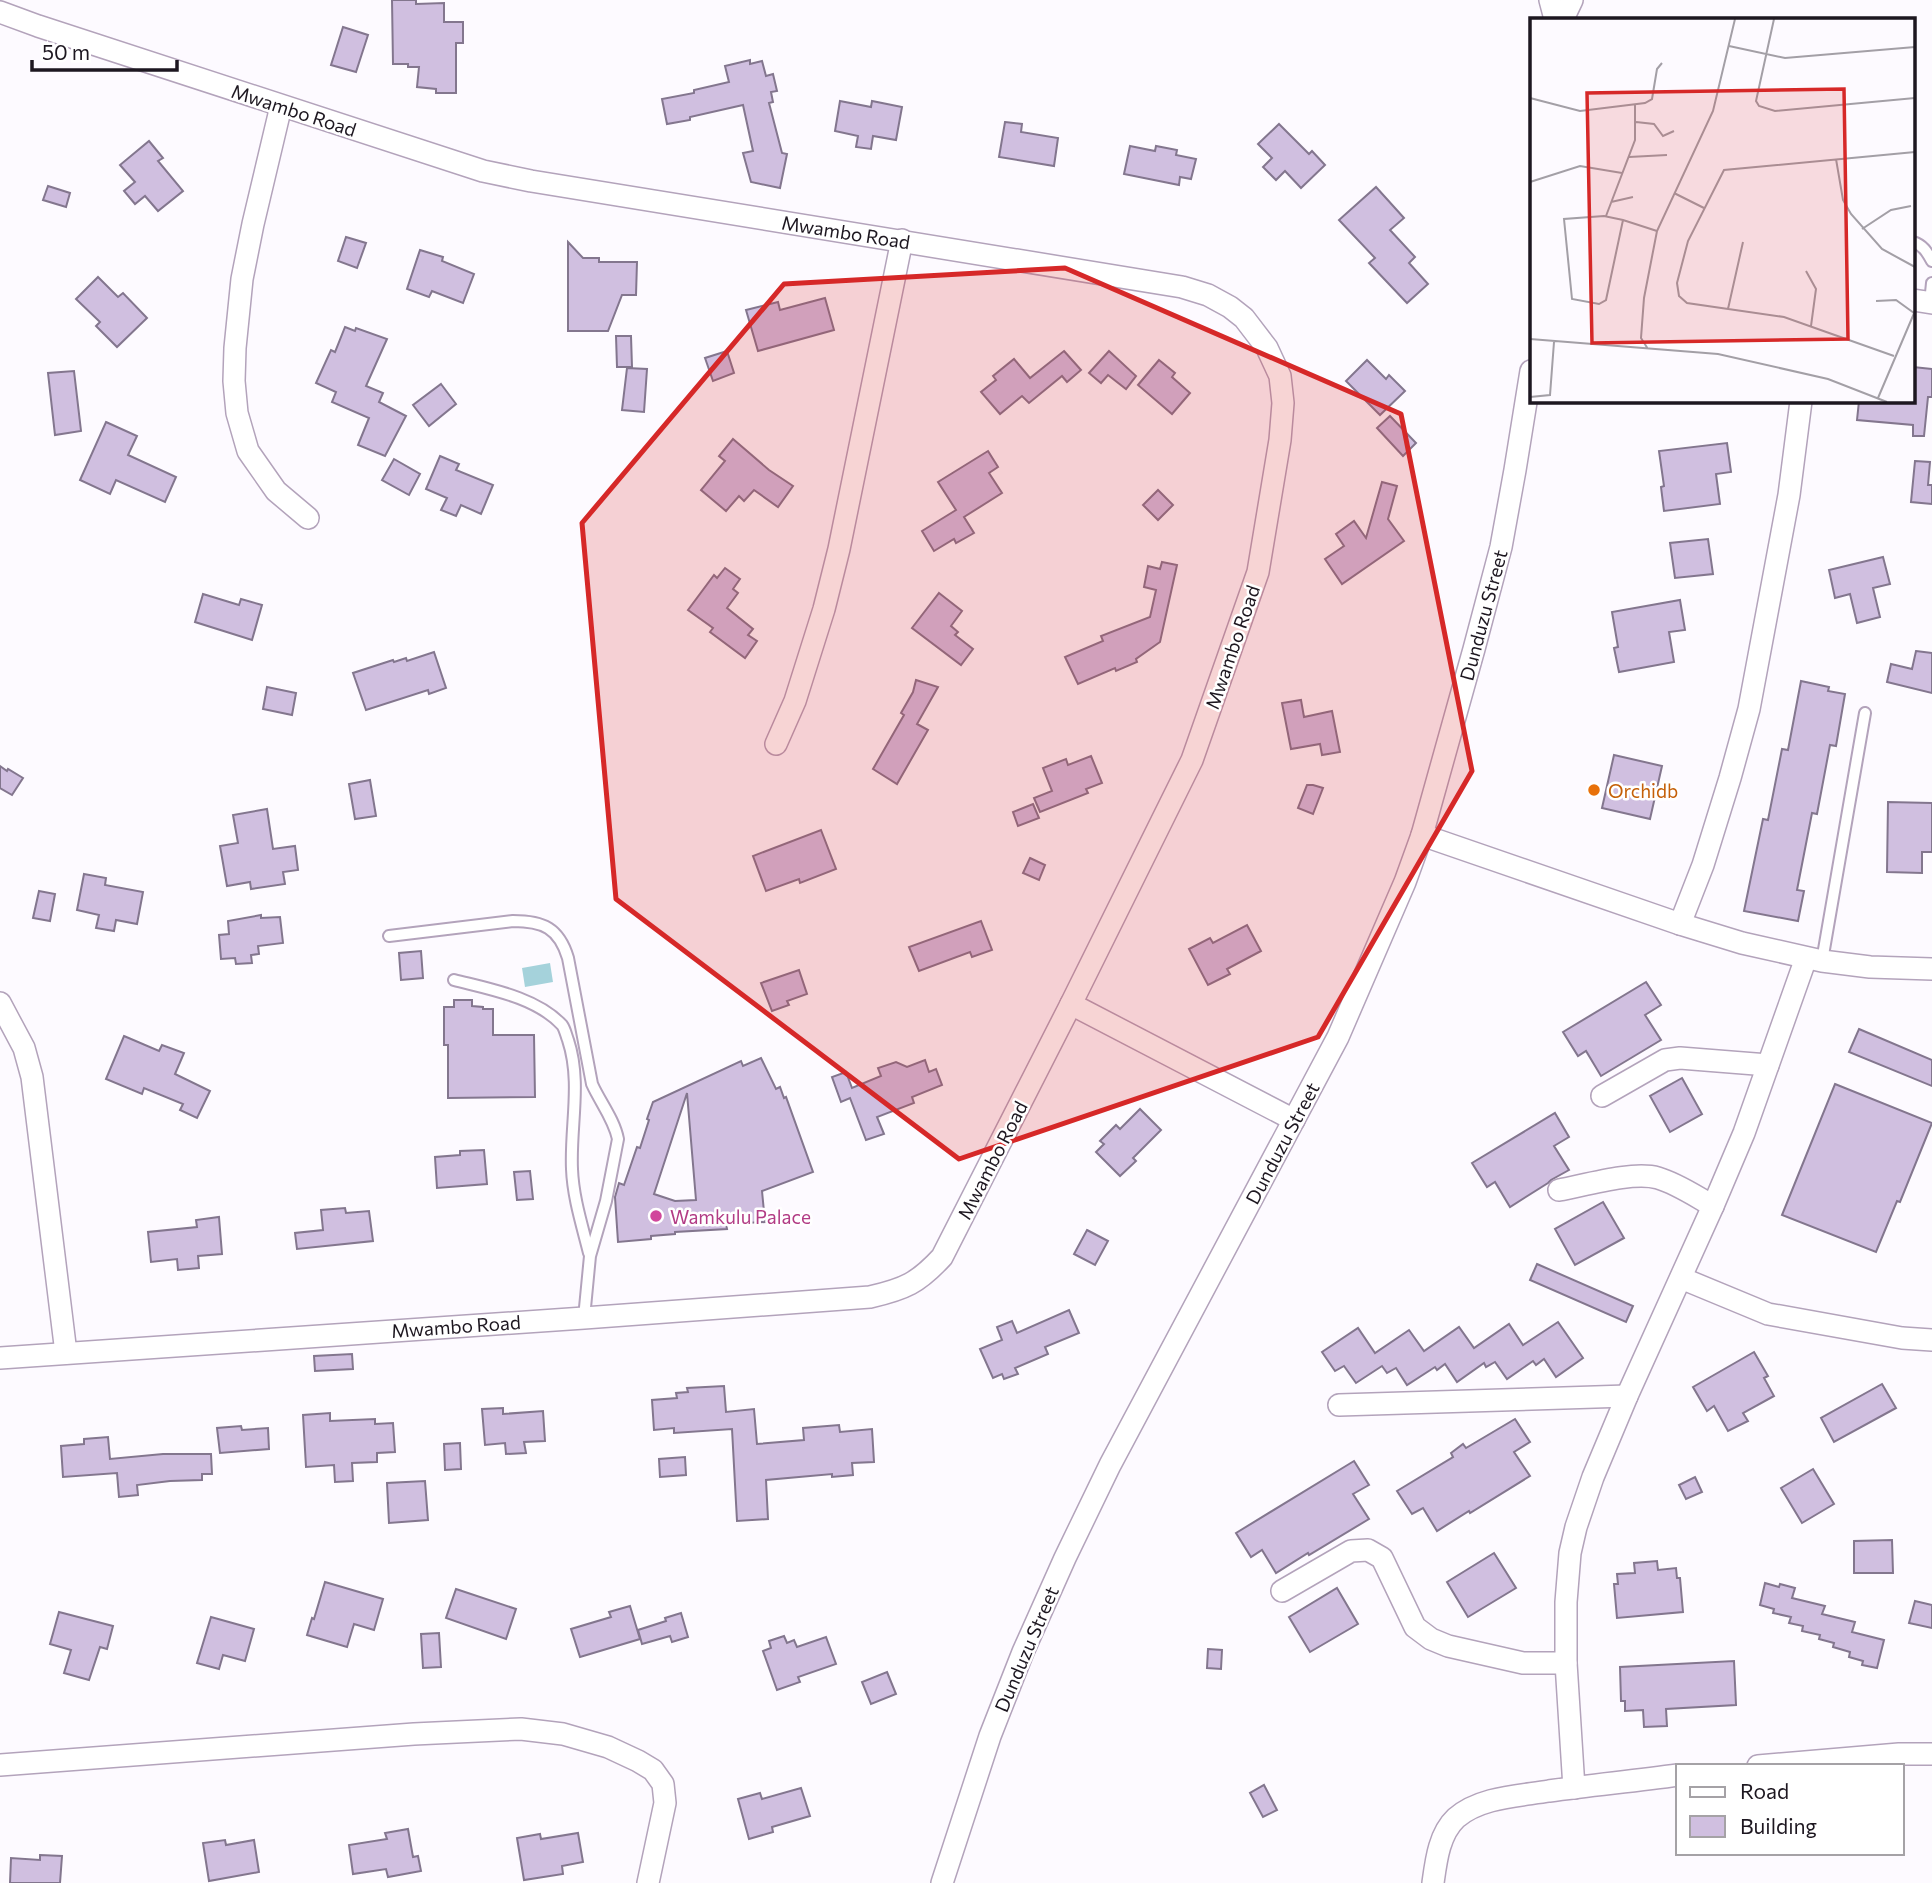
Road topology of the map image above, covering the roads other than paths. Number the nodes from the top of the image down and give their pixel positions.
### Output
1 (1550, 0) edge
2 (1572, 0) edge
3 (0, 12) edge
4 (1555, 18) edge
5 (1563, 18) edge
6 (281, 106) junction
7 (902, 240) junction
8 (1914, 243) edge
9 (1932, 261) edge
10 (1530, 378) edge
11 (1801, 402) edge
12 (309, 518) dead end
13 (1865, 713) dead end
14 (776, 744) dead end
15 (1422, 835) junction
16 (1680, 924) junction
17 (388, 936) dead end
18 (1814, 959) junction
19 (1932, 969) edge
20 (454, 980) dead end
21 (0, 1003) edge
22 (1071, 1004) junction
23 (1768, 1065) junction
24 (1602, 1096) dead end
25 (1294, 1121) junction
26 (1559, 1190) dead end
27 (1713, 1206) junction
28 (590, 1256) junction
29 (1681, 1278) junction
30 (584, 1318) junction
31 (1932, 1340) edge
32 (66, 1353) junction
33 (0, 1358) edge
34 (1627, 1396) junction
35 (1339, 1405) dead end
36 (1282, 1591) dead end
37 (1566, 1663) junction
38 (1932, 1754) edge
39 (1782, 1764) edge
40 (0, 1765) edge
41 (1676, 1776) edge
42 (1574, 1788) junction
43 (648, 1883) edge
44 (942, 1883) edge
45 (1433, 1883) edge

1 - 4 street
2 - 5 street
3 - 6 street, Mwambo Road
6 - 7 street, Mwambo Road
6 - 12 street
7 - 14 street
7 - 22 street, Mwambo Road
8 - 9 lane
10 - 15 street, Dunduzu Street
11 - 16 street
13 - 18 lane
15 - 16 street
15 - 25 street, Dunduzu Street
16 - 18 street
17 - 28 lane
18 - 19 street
18 - 23 street
20 - 28 lane
21 - 32 street
22 - 25 street
22 - 30 street, Mwambo Road
23 - 24 street
23 - 27 street
25 - 44 street, Dunduzu Street
26 - 27 street
27 - 29 street
28 - 30 lane
29 - 31 street
29 - 34 street
30 - 32 street, Mwambo Road
32 - 33 street, Mwambo Road
34 - 35 street
34 - 37 street
36 - 37 street
37 - 42 street
38 - 39 street
40 - 43 street
41 - 42 street
42 - 45 street

